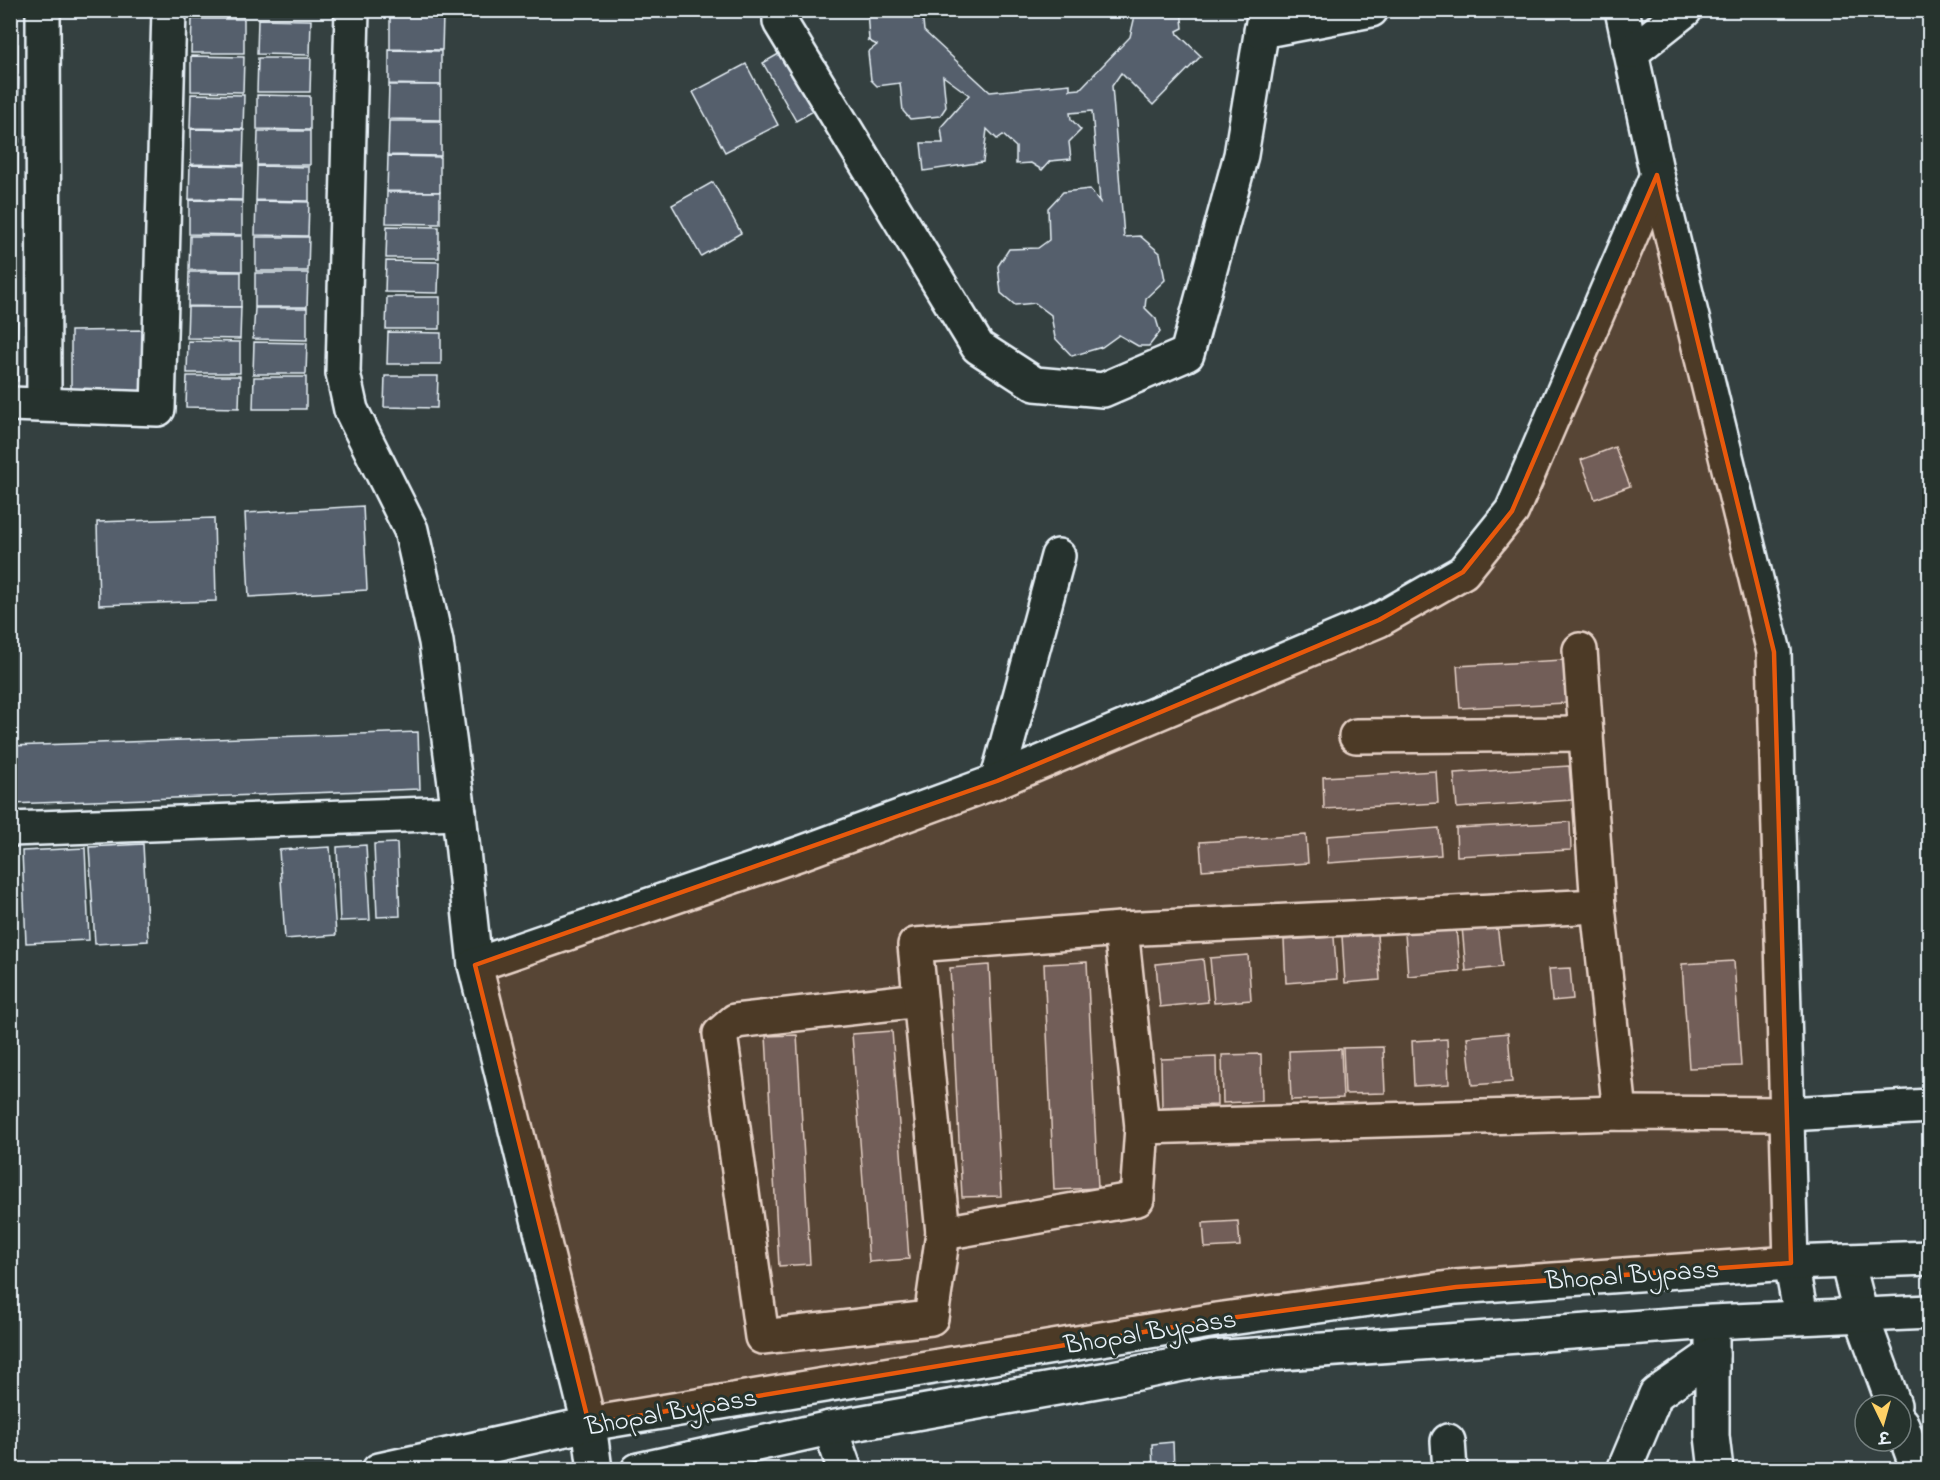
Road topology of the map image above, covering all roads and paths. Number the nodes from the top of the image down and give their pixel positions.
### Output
1 (43, 10) edge
2 (169, 10) edge
3 (352, 10) edge
4 (780, 10) edge
5 (1371, 10) edge
6 (1622, 10) edge
7 (1685, 10) edge
8 (1263, 21) edge
9 (1632, 52) junction
10 (1657, 175) junction
11 (10, 404) edge
12 (44, 404) junction
13 (1058, 556) dead end
14 (1580, 650) dead end
15 (1586, 734) junction
16 (1356, 736) dead end
17 (997, 781) junction
18 (459, 813) junction
19 (10, 829) edge
20 (1598, 906) junction
21 (1120, 929) junction
22 (475, 965) junction
23 (920, 1000) junction
24 (1929, 1106) edge
25 (1620, 1113) junction
26 (1788, 1114) junction
27 (1142, 1127) junction
28 (943, 1233) junction
29 (1929, 1258) edge
30 (1846, 1261) junction
31 (1791, 1263) junction
32 (1929, 1312) edge
33 (1862, 1315) junction
34 (1801, 1316) junction
35 (1712, 1322) junction
36 (1712, 1355) junction
37 (1890, 1393) edge
38 (589, 1424) junction
39 (830, 1428) junction
40 (1912, 1453) edge
41 (694, 1464) edge
42 (379, 1470) edge
43 (595, 1470) edge
44 (638, 1470) edge
45 (845, 1470) edge
46 (1624, 1470) edge
47 (1716, 1470) edge
48 (1918, 1470) edge

1 - 12 street
2 - 12 street
3 - 18 street
4 - 8 street
5 - 8 street
6 - 9 street
7 - 9 street
9 - 10 street
10 - 17 street
10 - 26 street
11 - 12 street
13 - 17 street
14 - 15 street
15 - 16 street
15 - 20 street
17 - 22 street
18 - 19 street
18 - 22 street
20 - 21 street
20 - 25 street
21 - 23 street
21 - 27 street
22 - 38 street
23 - 28 street
23 - 28 street
24 - 26 street
25 - 26 street
25 - 27 street
26 - 31 street
27 - 28 street
29 - 30 street, Bhopal Bypass
30 - 31 street, Bhopal Bypass
30 - 33 street
31 - 34 street
31 - 38 street, Bhopal Bypass
32 - 33 street, Bhopal Bypass
33 - 34 street, Bhopal Bypass
33 - 37 street
34 - 35 street, Bhopal Bypass
35 - 36 street
35 - 39 street, Bhopal Bypass
36 - 46 street
36 - 47 street
38 - 42 street, Bhopal Bypass
38 - 43 street
39 - 41 street, Bhopal Bypass
39 - 45 street
40 - 48 street
41 - 44 street, Bhopal Bypass

